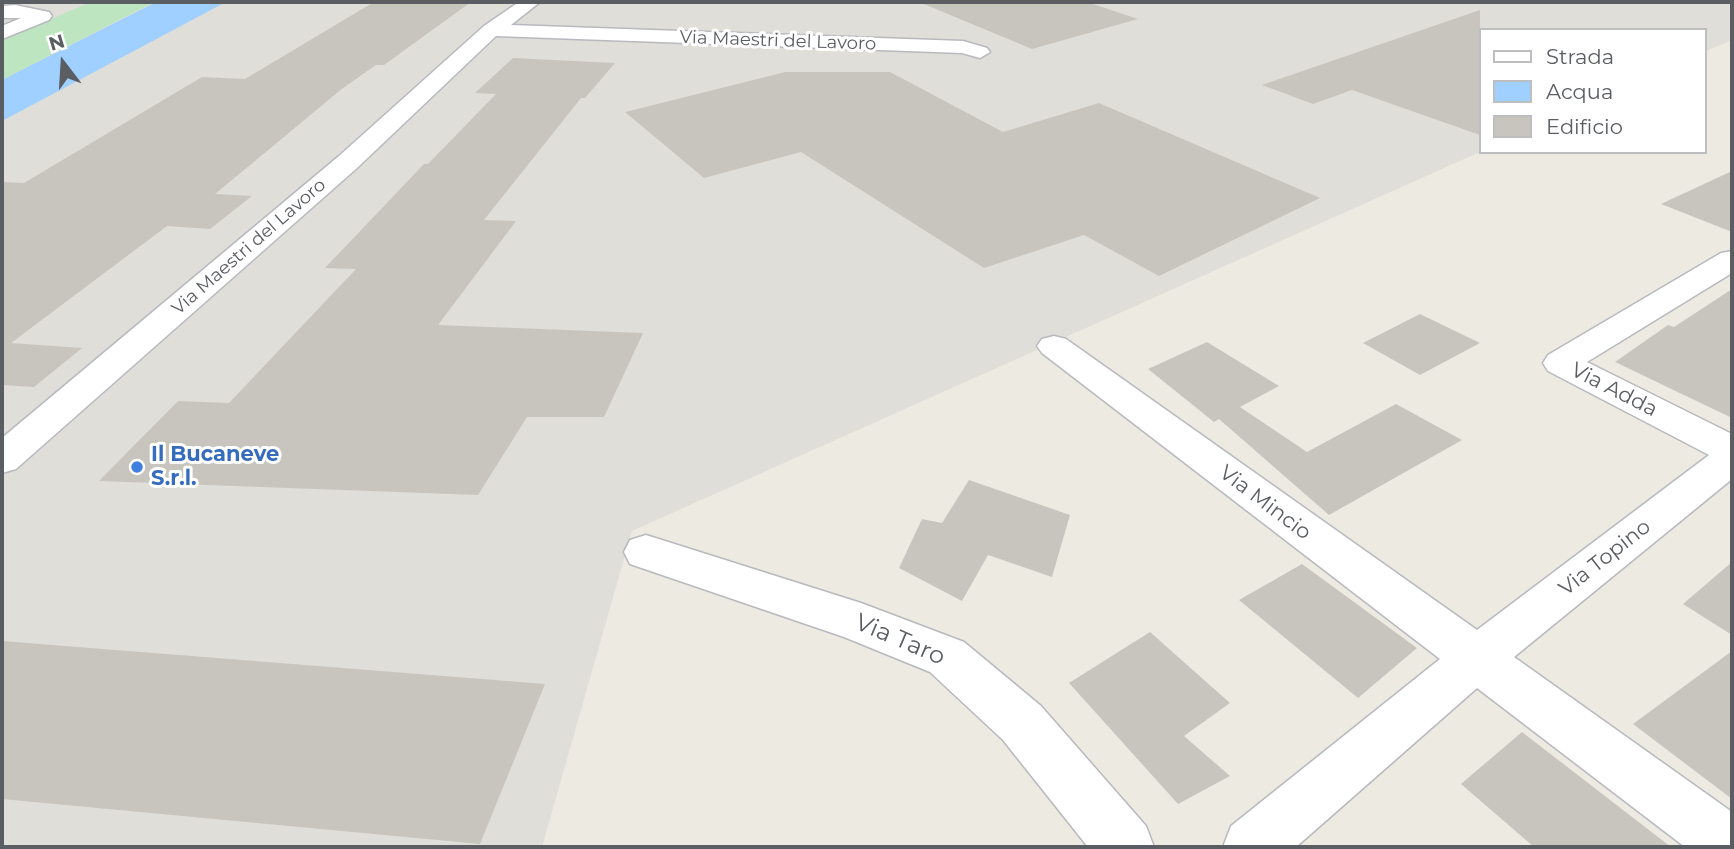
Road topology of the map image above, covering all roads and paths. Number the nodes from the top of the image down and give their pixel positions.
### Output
1 (531, 2) edge
2 (2, 12) edge
3 (491, 30) junction
4 (2, 33) edge
5 (981, 52) dead end
6 (1728, 267) edge
7 (1054, 346) dead end
8 (1732, 450) edge
9 (1732, 458) edge
10 (2, 459) edge
11 (646, 552) dead end
12 (1477, 658) junction
13 (1125, 847) edge
14 (1252, 847) edge
15 (1732, 847) edge

1 - 3 street, Via Maestri del Lavoro
2 - 4 street
3 - 5 street, Via Maestri del Lavoro
3 - 10 street, Via Maestri del Lavoro
6 - 8 street, Via Adda
7 - 12 street, Via Mincio
9 - 12 street, Via Topino
11 - 13 street, Via Taro
12 - 14 street
12 - 15 street, Via Mincio

